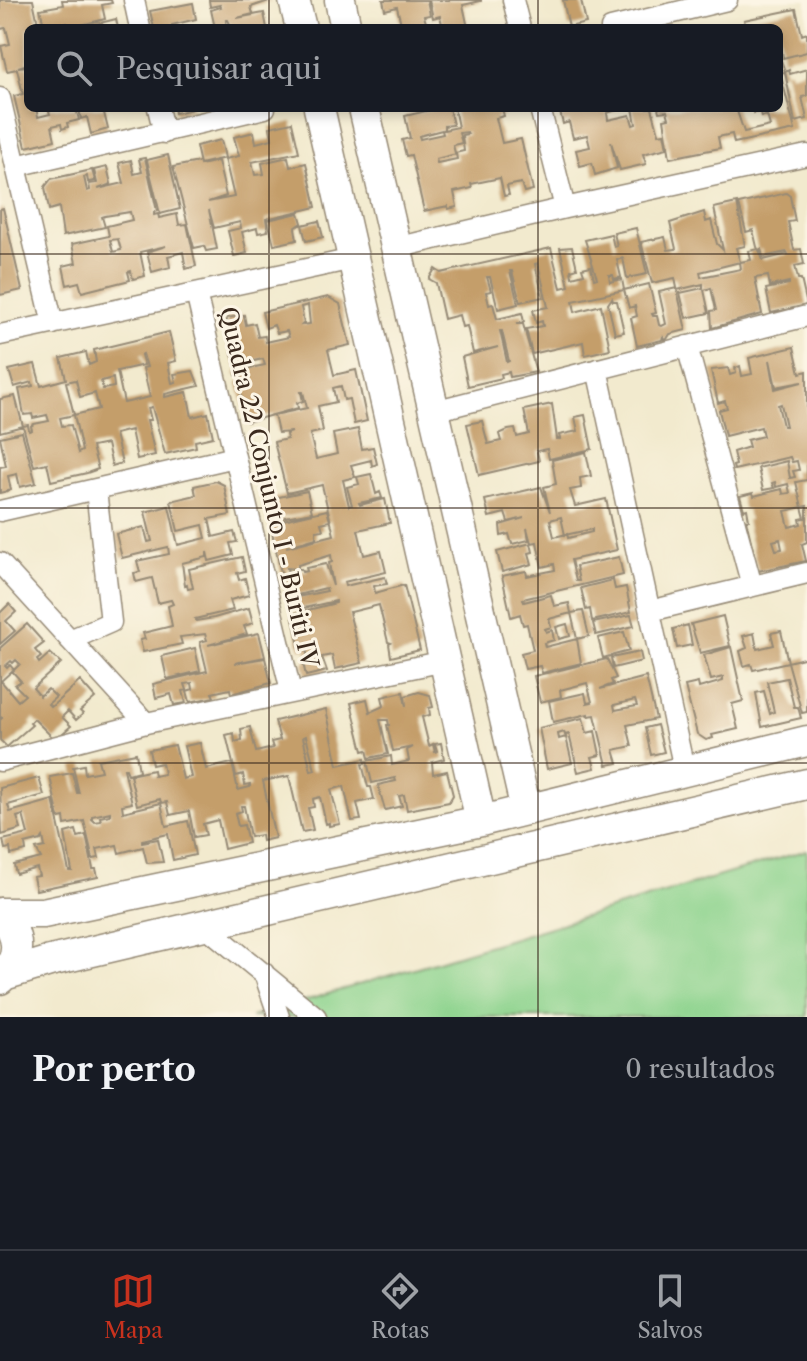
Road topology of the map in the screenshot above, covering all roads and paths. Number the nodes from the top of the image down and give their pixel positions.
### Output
1 (134, 0) edge
2 (294, 0) edge
3 (340, 0) edge
4 (513, 0) edge
5 (727, 0) edge
6 (139, 24) edge
7 (300, 24) edge
8 (345, 24) edge
9 (519, 24) edge
10 (628, 24) edge
11 (0, 98) edge
12 (159, 112) edge
13 (249, 112) edge
14 (320, 112) edge
15 (365, 112) edge
16 (541, 112) edge
17 (164, 133) junction
18 (806, 161) edge
19 (16, 166) junction
20 (565, 208) junction
21 (396, 248) junction
22 (353, 259) junction
23 (196, 293) junction
24 (807, 316) edge
25 (53, 324) junction
26 (0, 335) edge
27 (687, 346) junction
28 (597, 369) junction
29 (434, 411) junction
30 (235, 457) junction
31 (96, 490) junction
32 (0, 511) edge
33 (0, 563) edge
34 (807, 573) edge
35 (752, 586) junction
36 (650, 611) junction
37 (70, 640) junction
38 (445, 661) junction
39 (291, 692) junction
40 (146, 723) junction
41 (807, 741) edge
42 (0, 761) edge
43 (684, 769) junction
44 (807, 784) edge
45 (526, 810) junction
46 (481, 821) junction
47 (0, 913) edge
48 (204, 925) junction
49 (264, 973) junction
50 (2, 977) edge
51 (279, 1017) edge
52 (316, 1017) edge

1 - 6 street
2 - 7 street
3 - 8 street
4 - 9 street
5 - 10 street
11 - 19 street
12 - 17 street
13 - 17 street
14 - 22 street
15 - 21 street
16 - 20 street
17 - 19 street
18 - 20 street
19 - 25 street
20 - 21 street
21 - 29 street
22 - 23 street
22 - 38 street
23 - 25 street
23 - 30 street, Quadra 22 Conjunto I - Buriti IV
24 - 27 street
25 - 26 street
27 - 28 street
27 - 35 street
28 - 29 street
28 - 36 street
29 - 45 street
30 - 31 street
30 - 39 street, Quadra 22 Conjunto I - Buriti IV
31 - 32 street
31 - 37 street
33 - 37 street
34 - 35 street
35 - 36 street
36 - 43 street
37 - 40 street
38 - 39 street
38 - 46 street
39 - 40 street
40 - 42 street
41 - 43 street
43 - 45 street
44 - 48 street
45 - 46 street
46 - 47 street
47 - 50 street
48 - 49 street
48 - 50 street
49 - 51 street
49 - 52 street

